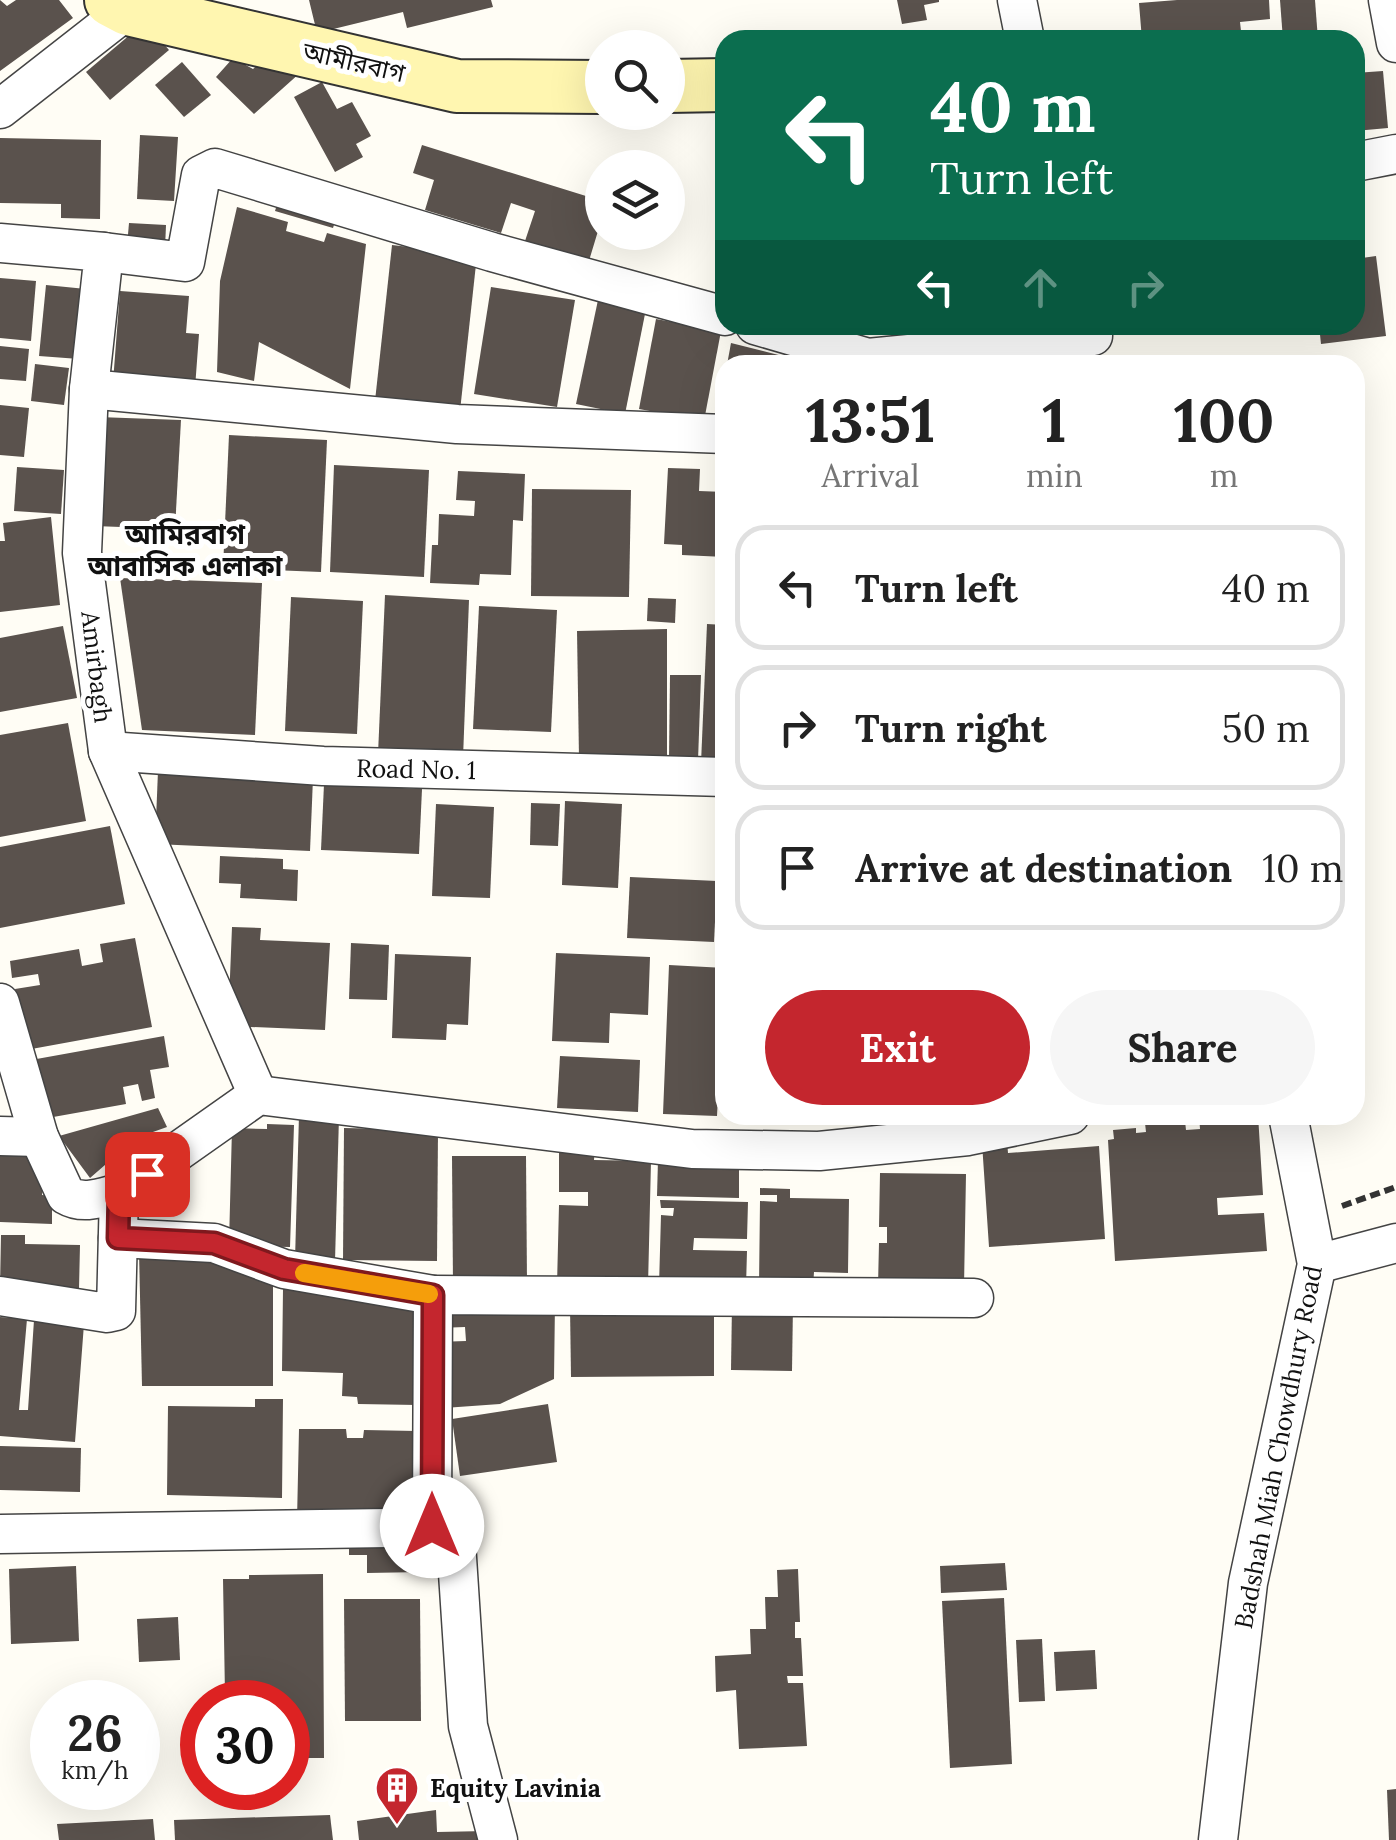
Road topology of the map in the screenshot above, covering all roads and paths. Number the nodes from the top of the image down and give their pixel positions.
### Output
1 (1017, 0) edge
2 (1388, 0) edge
3 (129, 3) edge
4 (1023, 30) edge
5 (1396, 43) edge
6 (715, 85) edge
7 (685, 86) edge
8 (585, 87) edge
9 (0, 109) edge
10 (1396, 154) edge
11 (1365, 160) edge
12 (0, 243) edge
13 (104, 252) junction
14 (715, 313) edge
15 (786, 335) edge
16 (1094, 342) edge
17 (849, 355) edge
18 (939, 355) edge
19 (90, 389) junction
20 (715, 434) edge
21 (108, 751) junction
22 (715, 776) edge
23 (0, 1002) edge
24 (258, 1096) junction
25 (1290, 1125) edge
26 (965, 1126) edge
27 (0, 1136) edge
28 (39, 1137) junction
29 (1396, 1187) edge
30 (119, 1193) junction
31 (1308, 1219) junction
32 (118, 1238) junction
33 (1396, 1243) edge
34 (1317, 1264) junction
35 (433, 1295) junction
36 (0, 1296) edge
37 (974, 1298) dead end
38 (432, 1526) junction
39 (0, 1534) edge
40 (498, 1840) edge
41 (1218, 1840) edge

1 - 4 street
2 - 5 street
3 - 8 street, আমীরবাগ
3 - 9 street
6 - 7 street
10 - 11 street
12 - 13 street
13 - 14 street
13 - 19 street, Amirbagh
15 - 17 street
16 - 18 street
19 - 20 street
19 - 21 street, Amirbagh
21 - 22 street, Road No. 1
21 - 24 street, Amirbagh
23 - 28 street
24 - 26 street
24 - 30 street
25 - 31 street, Badshah Miah Chowdhury Road
27 - 28 street
28 - 30 street
29 - 31 path
30 - 32 street
31 - 34 street, Badshah Miah Chowdhury Road
32 - 35 street
32 - 36 street
33 - 34 street
34 - 41 street, Badshah Miah Chowdhury Road
35 - 37 street
35 - 38 street
38 - 39 street
38 - 40 street

